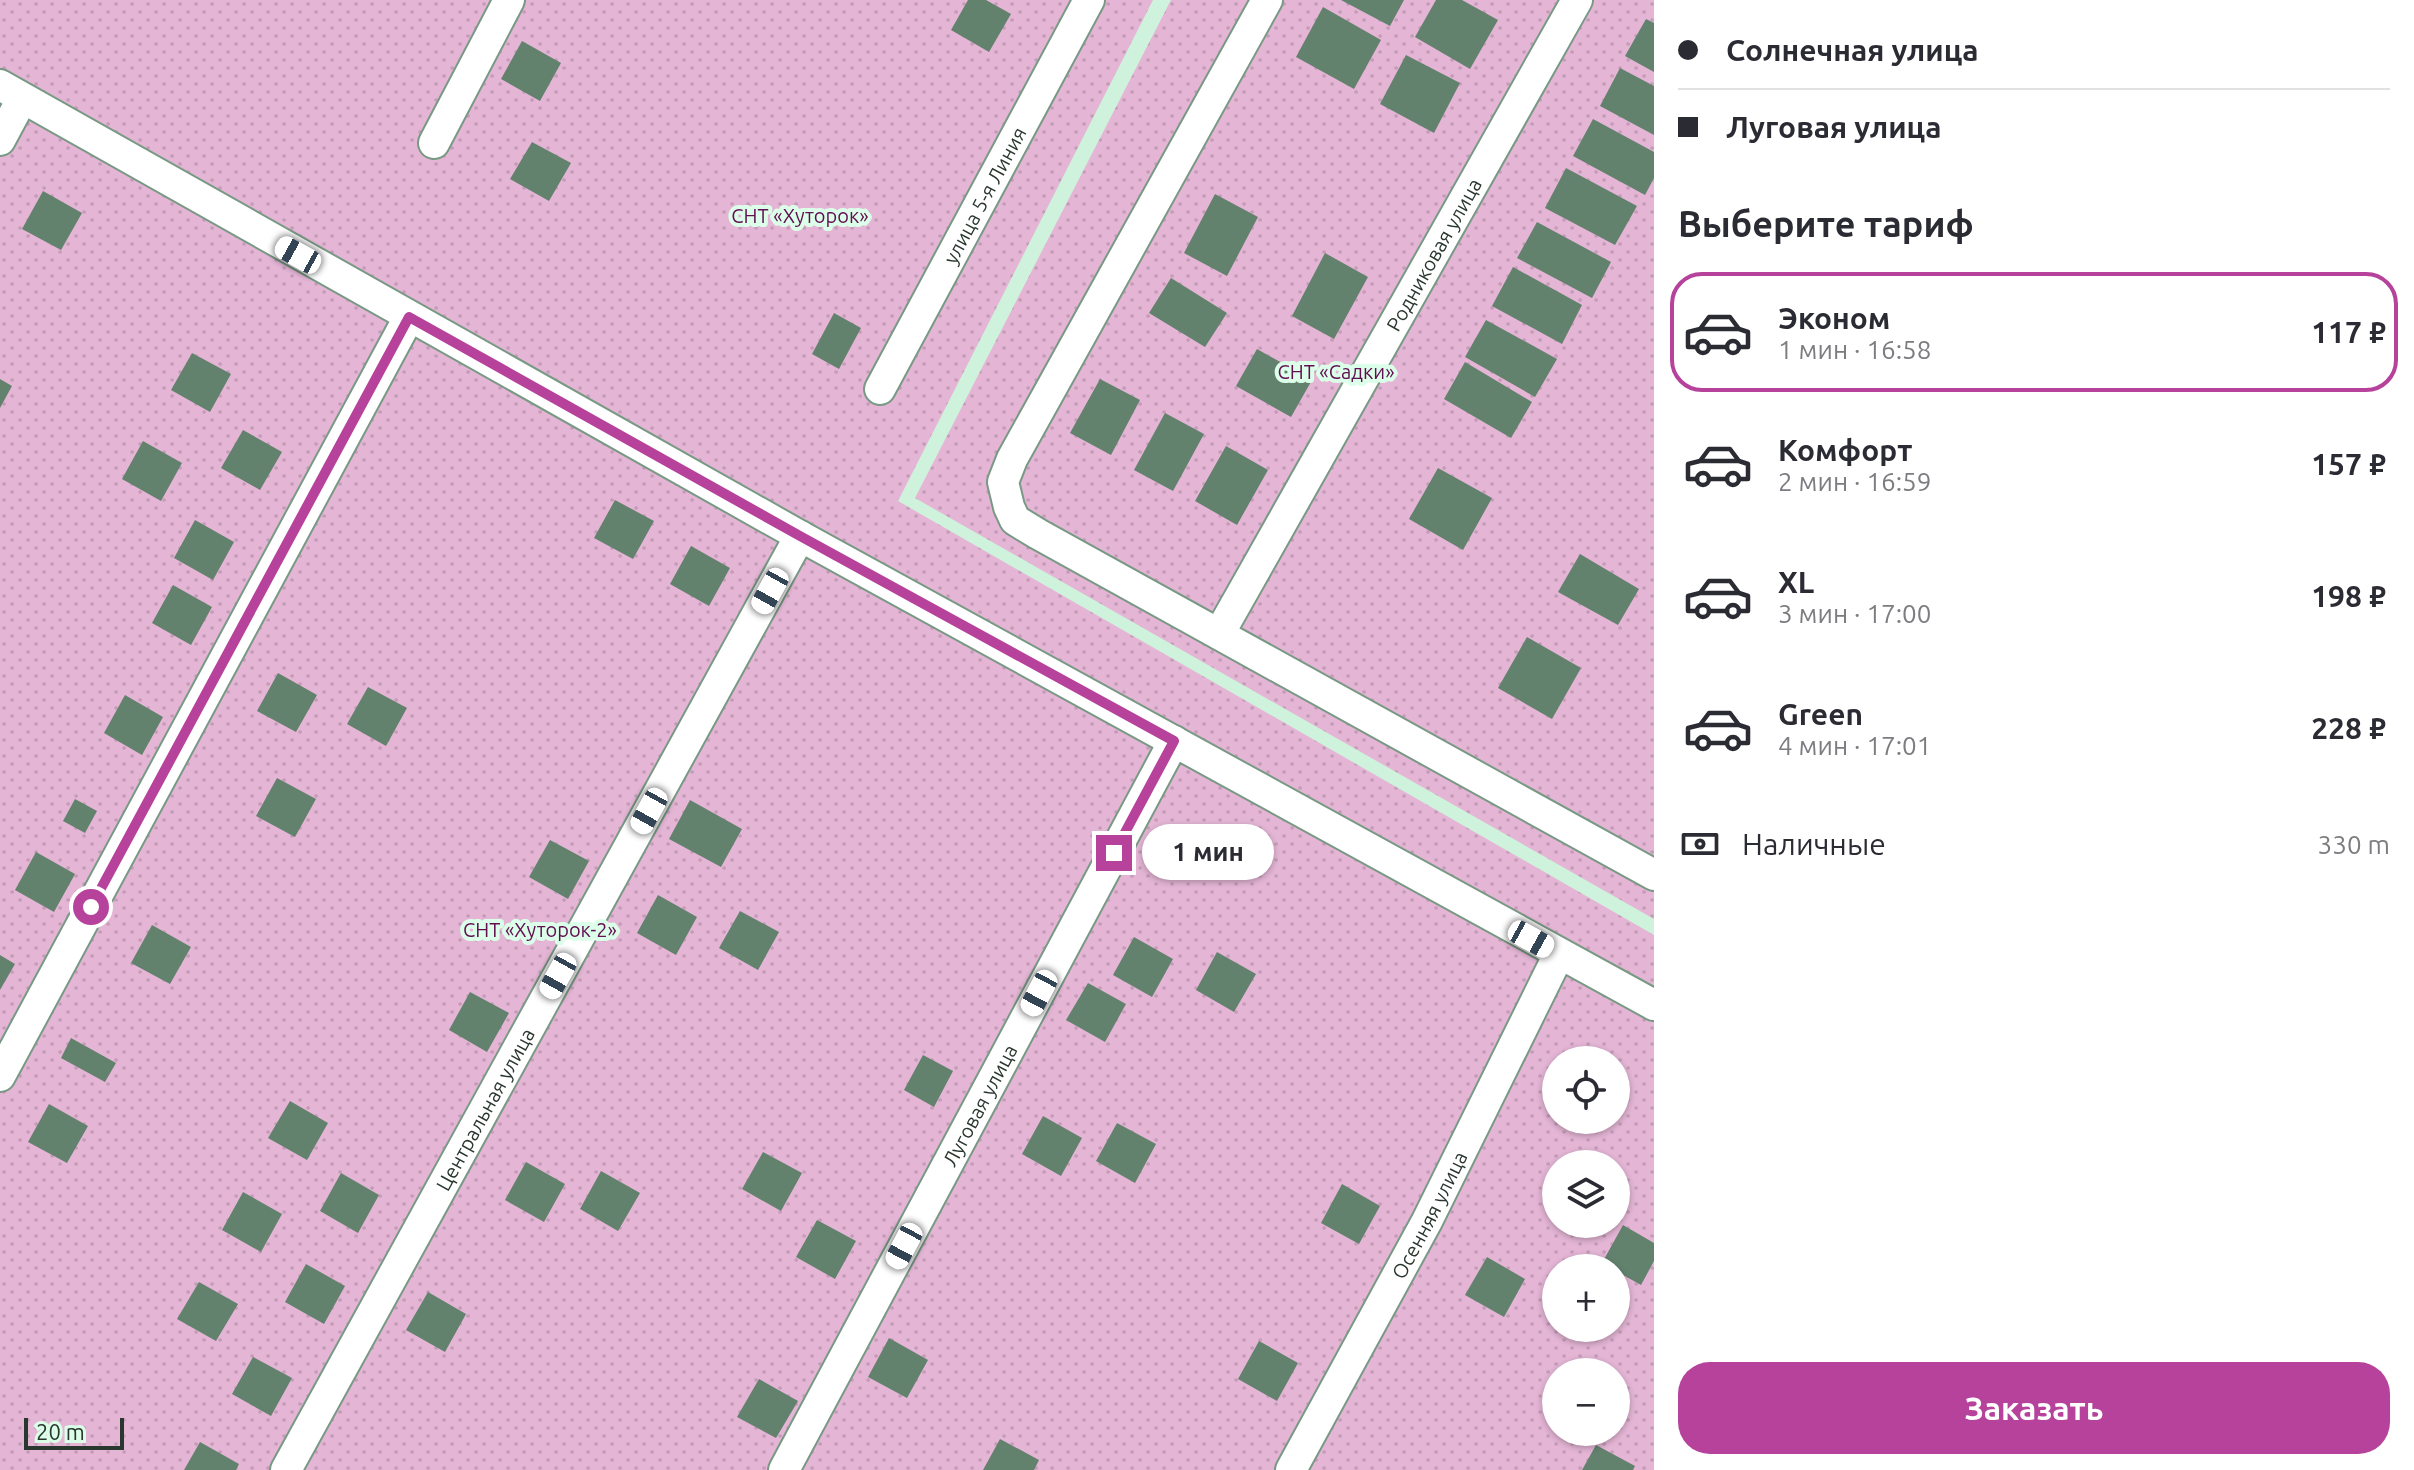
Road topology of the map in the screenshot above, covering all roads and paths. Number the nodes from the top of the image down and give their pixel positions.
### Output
1 (509, 0) edge
2 (1089, 0) edge
3 (1267, 0) edge
4 (1577, 0) edge
5 (11, 92) edge
6 (0, 140) edge
7 (434, 143) dead end
8 (409, 317) junction
9 (880, 389) dead end
10 (800, 536) junction
11 (1219, 634) junction
12 (1174, 741) junction
13 (1654, 875) edge
14 (1559, 954) junction
15 (1654, 1005) edge
16 (0, 1076) edge
17 (286, 1470) edge
18 (784, 1470) edge
19 (1291, 1470) edge

1 - 7 street
2 - 9 street, улица 5-я Линия
3 - 11 street
4 - 11 street, Родниковая улица
5 - 6 street
5 - 8 street
8 - 10 street
8 - 16 street
10 - 12 street
10 - 17 street, Центральная улица
11 - 13 street
12 - 14 street
12 - 18 street, Луговая улица
14 - 15 street
14 - 19 street, Осенняя улица

